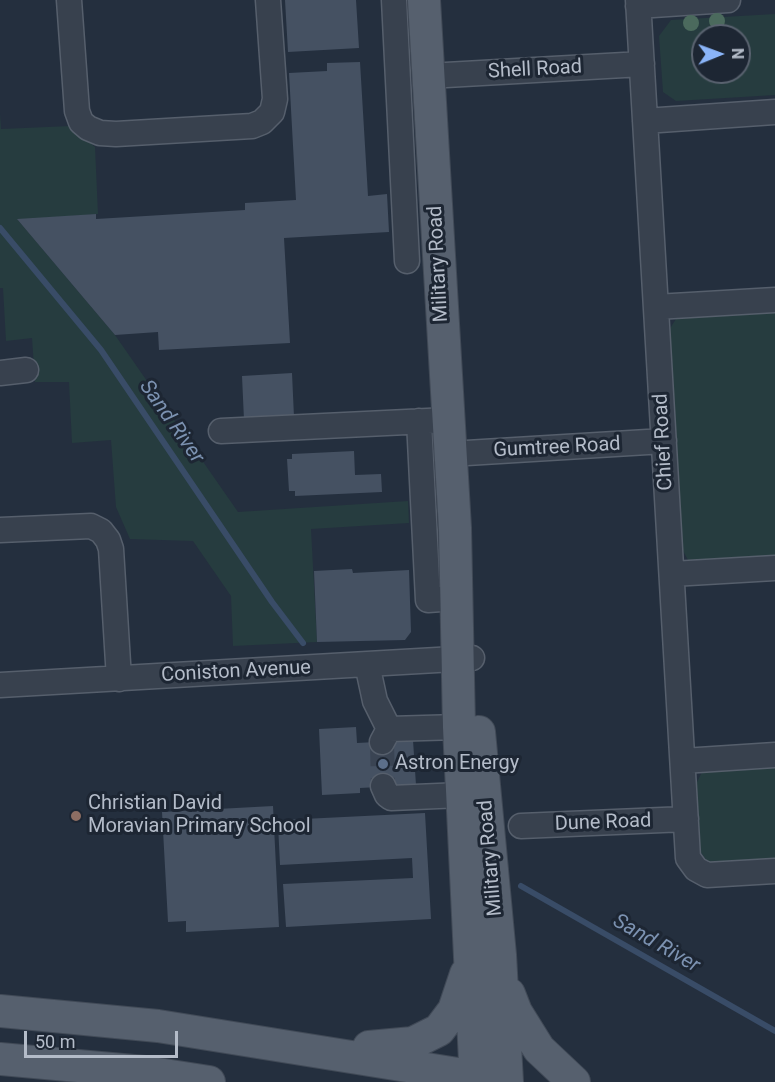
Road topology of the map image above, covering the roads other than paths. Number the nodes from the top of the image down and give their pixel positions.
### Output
1 (69, 0) edge
2 (268, 0) edge
3 (394, 0) edge
4 (424, 0) edge
5 (728, 0) edge
6 (638, 3) edge
7 (417, 57) junction
8 (642, 64) junction
9 (775, 112) edge
10 (645, 121) junction
11 (435, 192) junction
12 (404, 194) junction
13 (439, 259) junction
14 (775, 300) edge
15 (656, 307) junction
16 (26, 370) dead end
17 (0, 373) edge
18 (433, 421) junction
19 (220, 431) dead end
20 (664, 441) junction
21 (450, 454) junction
22 (454, 528) junction
23 (0, 530) edge
24 (775, 568) edge
25 (672, 574) junction
26 (455, 598) junction
27 (464, 659) junction
28 (367, 664) junction
29 (119, 679) junction
30 (0, 686) edge
31 (459, 727) junction
32 (775, 755) edge
33 (683, 761) junction
34 (383, 786) dead end
35 (462, 795) junction
36 (686, 819) junction
37 (521, 826) dead end
38 (775, 871) edge
39 (500, 955) junction
40 (470, 963) junction
41 (0, 1011) edge
42 (282, 1044) junction
43 (0, 1059) edge
44 (476, 1079) edge
45 (209, 1082) edge
46 (507, 1082) edge
47 (574, 1082) edge

1 - 2 street
3 - 7 street
4 - 7 main road, Military Road
5 - 6 street
6 - 8 street, Chief Road
7 - 8 street, Shell Road
7 - 11 main road, Military Road
7 - 12 street
8 - 10 street, Chief Road
9 - 10 street
10 - 15 street, Chief Road
11 - 12 street
11 - 13 main road, Military Road
12 - 13 street
13 - 18 main road, Military Road
14 - 15 street
15 - 20 street, Chief Road
16 - 17 street
18 - 19 street
18 - 21 main road, Military Road
18 - 26 street
20 - 21 street, Gumtree Road
20 - 25 street, Chief Road
21 - 22 main road, Military Road
22 - 26 main road, Military Road
22 - 27 main road, Military Road
23 - 29 street
24 - 25 street
25 - 33 street, Chief Road
26 - 27 main road, Military Road
27 - 28 street, Coniston Avenue
27 - 31 main road, Military Road
27 - 39 main road, Military Road
28 - 29 street, Coniston Avenue
28 - 31 street
29 - 30 street, Coniston Avenue
31 - 35 main road, Military Road
32 - 33 street
33 - 36 street, Chief Road
34 - 35 street
35 - 40 main road, Military Road
36 - 37 street, Dune Road
36 - 38 street, Chief Road
39 - 46 main road, Military Road
39 - 47 main road
40 - 42 main road
40 - 44 main road, Military Road
41 - 42 main road
42 - 44 main road
43 - 45 main road
44 - 46 main road

